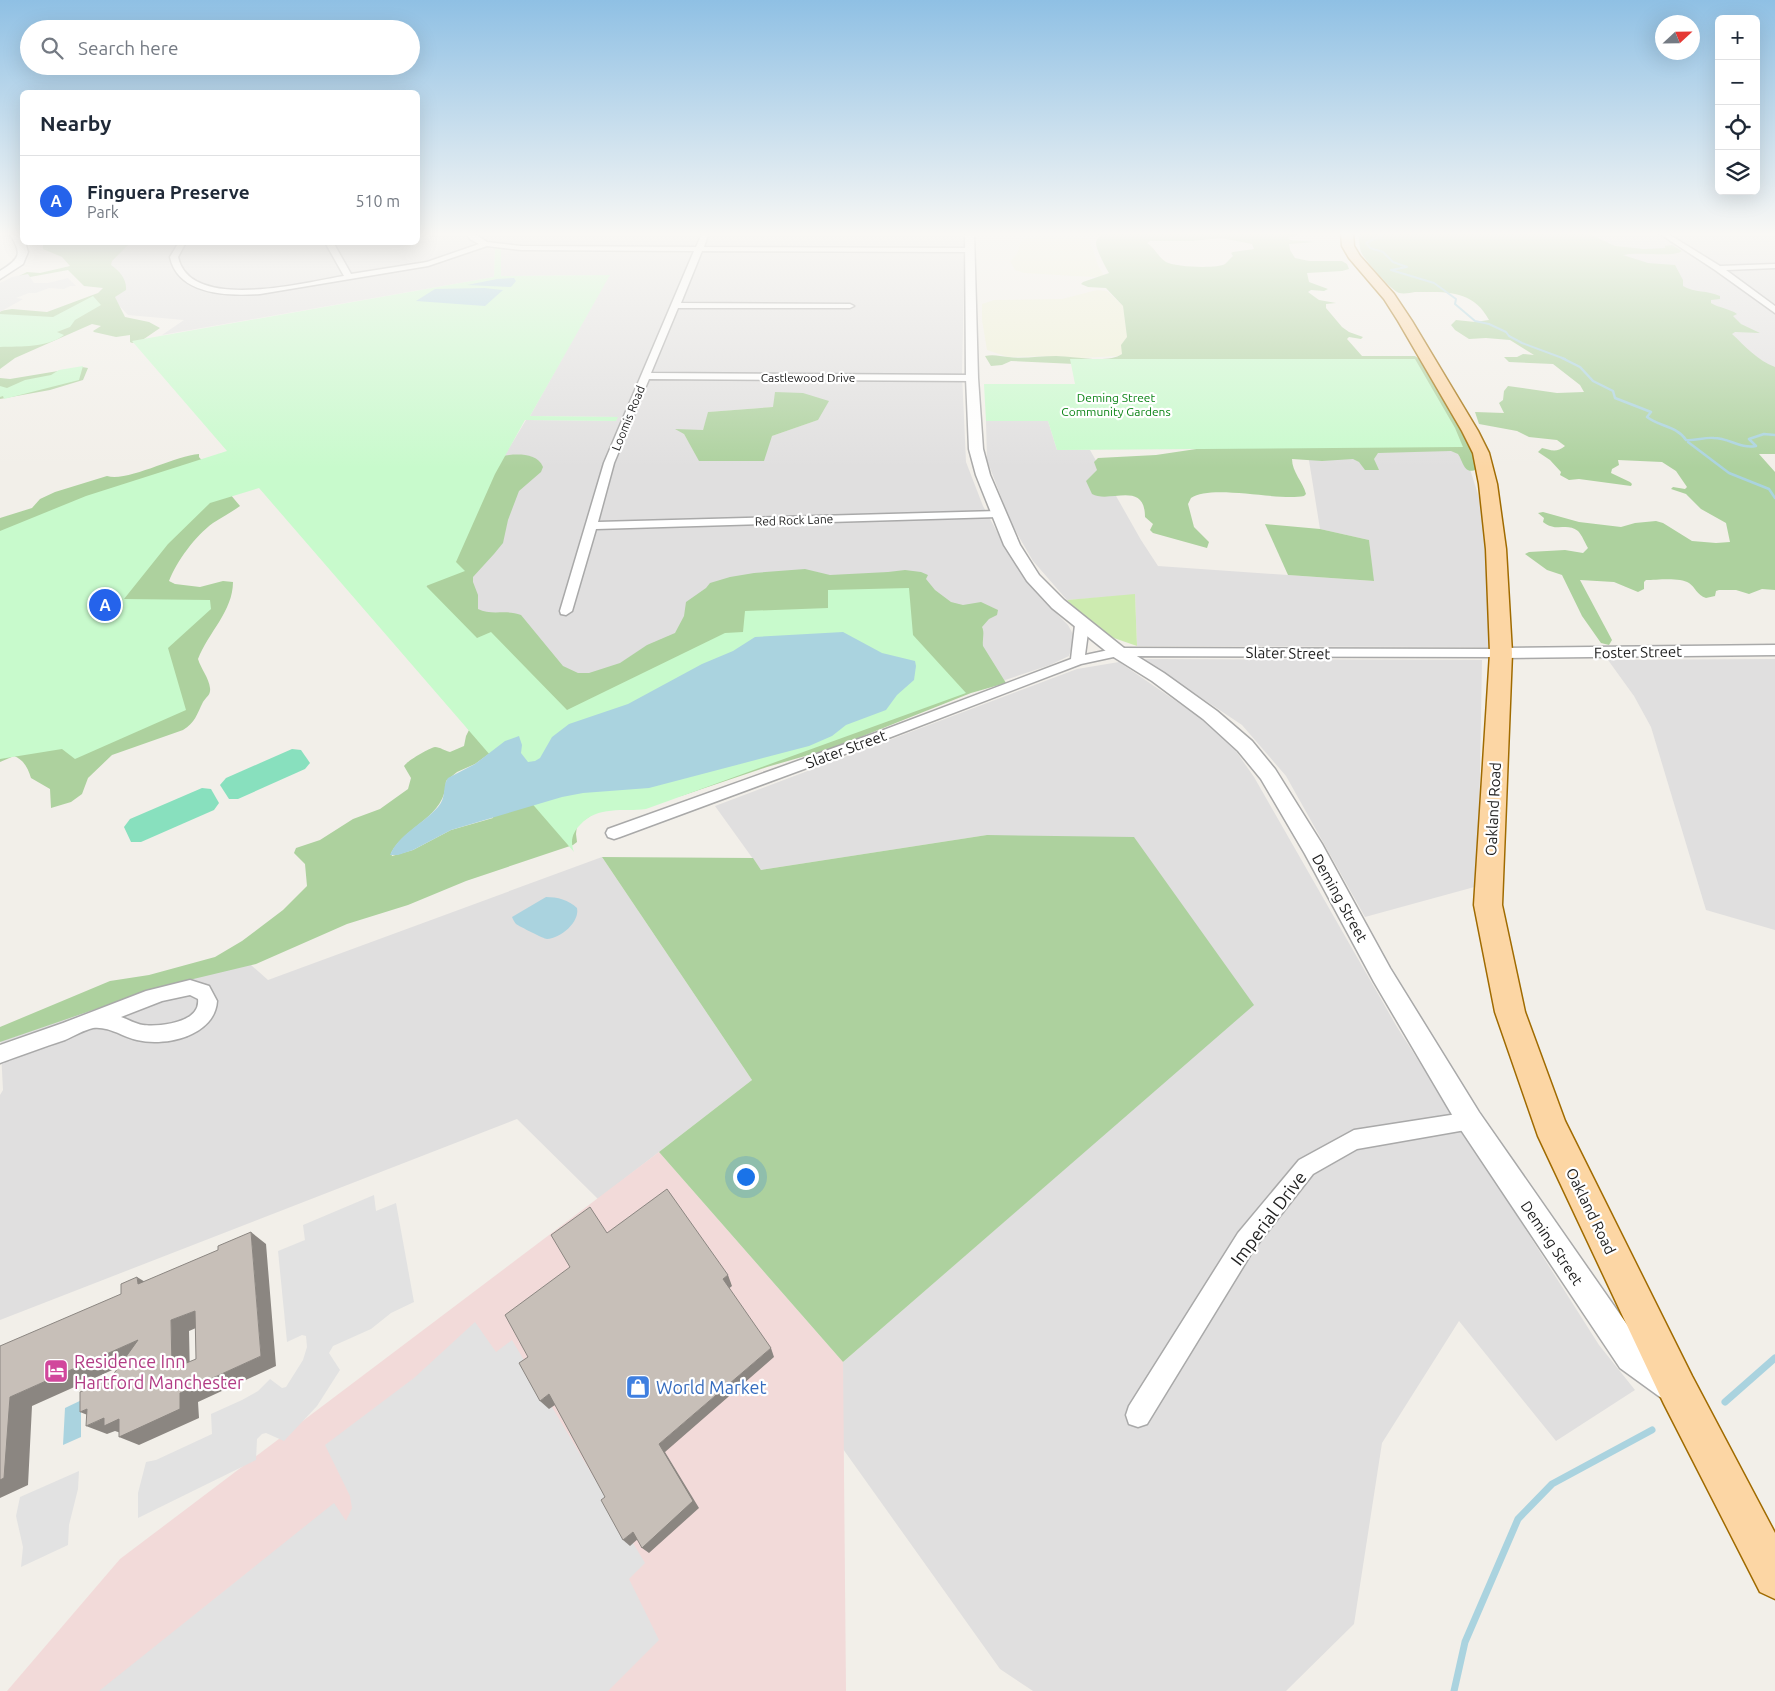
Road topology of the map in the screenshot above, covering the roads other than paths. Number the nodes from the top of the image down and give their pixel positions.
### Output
1 (673, 311) edge
2 (970, 311) edge
3 (1398, 311) edge
4 (645, 376) junction
5 (972, 378) junction
6 (998, 514) junction
7 (590, 526) junction
8 (566, 611) dead end
9 (1082, 625) junction
10 (1775, 650) edge
11 (1118, 652) junction
12 (1501, 653) junction
13 (1078, 661) junction
14 (614, 833) dead end
15 (93, 1020) junction
16 (0, 1054) edge
17 (1470, 1121) junction
18 (1678, 1390) junction
19 (1138, 1415) dead end
20 (1775, 1577) edge

1 - 4 street, Loomis Road
2 - 5 street, Deming Street
3 - 12 main road, Oakland Road
4 - 5 street, Castlewood Drive
4 - 7 street, Loomis Road
5 - 6 street, Deming Street
6 - 7 street, Red Rock Lane
6 - 9 street, Deming Street
7 - 8 street, Loomis Road
9 - 11 street, Deming Street
9 - 13 street
10 - 12 street, Foster Street
11 - 12 street, Slater Street
11 - 13 street, Slater Street
11 - 17 street, Deming Street
12 - 18 main road, Oakland Road
13 - 14 street, Slater Street
15 - 15 street
15 - 16 street
17 - 18 street, Deming Street
17 - 19 street, Imperial Drive
18 - 20 main road, Deming Street

